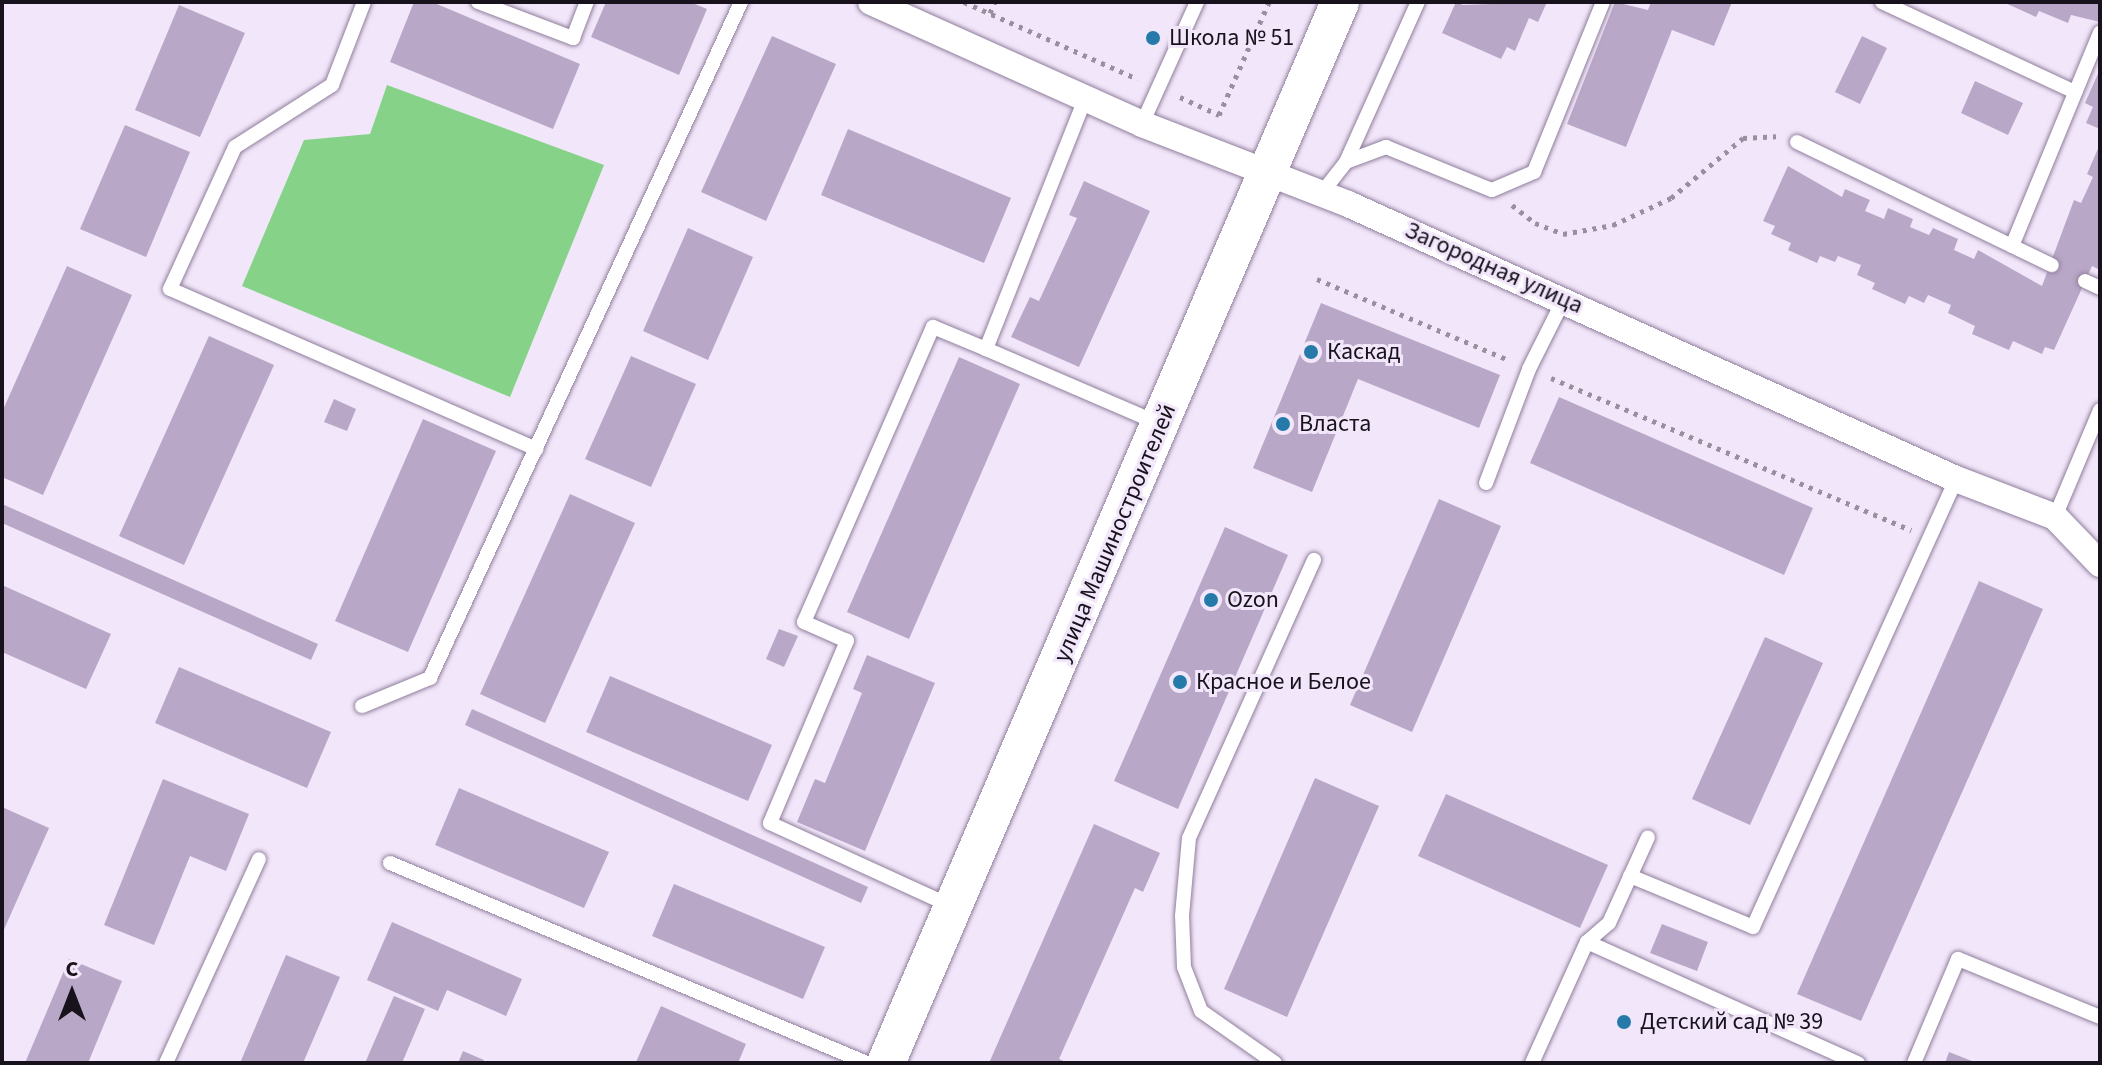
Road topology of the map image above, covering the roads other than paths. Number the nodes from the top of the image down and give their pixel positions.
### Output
1 (364, 2) edge
2 (478, 2) edge
3 (587, 2) edge
4 (741, 2) edge
5 (871, 2) edge
6 (1197, 2) edge
7 (1340, 2) edge
8 (1418, 2) edge
9 (1603, 2) edge
10 (1882, 2) edge
11 (2100, 32) edge
12 (2075, 92) junction
13 (1085, 99) junction
14 (1142, 124) junction
15 (1797, 142) road end
16 (1346, 162) junction
17 (1269, 172) junction
18 (1321, 194) junction
19 (2012, 246) junction
20 (2052, 265) dead end
21 (2085, 281) dead end
22 (2100, 288) edge
23 (1564, 299) junction
24 (986, 349) junction
25 (2100, 410) edge
26 (1162, 425) junction
27 (537, 449) junction
28 (1956, 479) junction
29 (1486, 483) dead end
30 (2055, 517) junction
31 (1314, 560) dead end
32 (2100, 564) edge
33 (362, 706) dead end
34 (1648, 837) dead end
35 (259, 859) dead end
36 (390, 863) dead end
37 (1630, 876) junction
38 (953, 907) junction
39 (1587, 942) junction
40 (2100, 1017) edge
41 (166, 1063) edge
42 (867, 1063) edge
43 (886, 1063) edge
44 (1275, 1063) edge
45 (1532, 1063) edge
46 (1858, 1063) edge
47 (1914, 1063) edge

1 - 27 lane
2 - 3 lane
4 - 27 lane
5 - 13 street, Загородная улица
6 - 14 lane
7 - 17 street, улица Машиностроителей
8 - 16 lane
9 - 16 lane
10 - 12 lane
11 - 12 lane
12 - 19 lane
13 - 14 street, Загородная улица
13 - 24 lane
14 - 17 street, Загородная улица
15 - 19 lane
16 - 18 lane
17 - 18 street, Загородная улица
17 - 26 street, улица Машиностроителей
18 - 23 street, Загородная улица
19 - 20 lane
21 - 22 lane
23 - 28 street, Загородная улица
23 - 29 lane
24 - 26 lane
24 - 38 lane
25 - 30 lane
26 - 38 street, улица Машиностроителей
27 - 33 lane
28 - 30 street, Загородная улица
28 - 37 lane
30 - 32 street, Загородная улица
31 - 44 lane
34 - 37 lane
35 - 41 lane
36 - 42 lane
37 - 39 lane
38 - 43 street, улица Машиностроителей
39 - 45 lane
39 - 46 lane
40 - 47 lane

